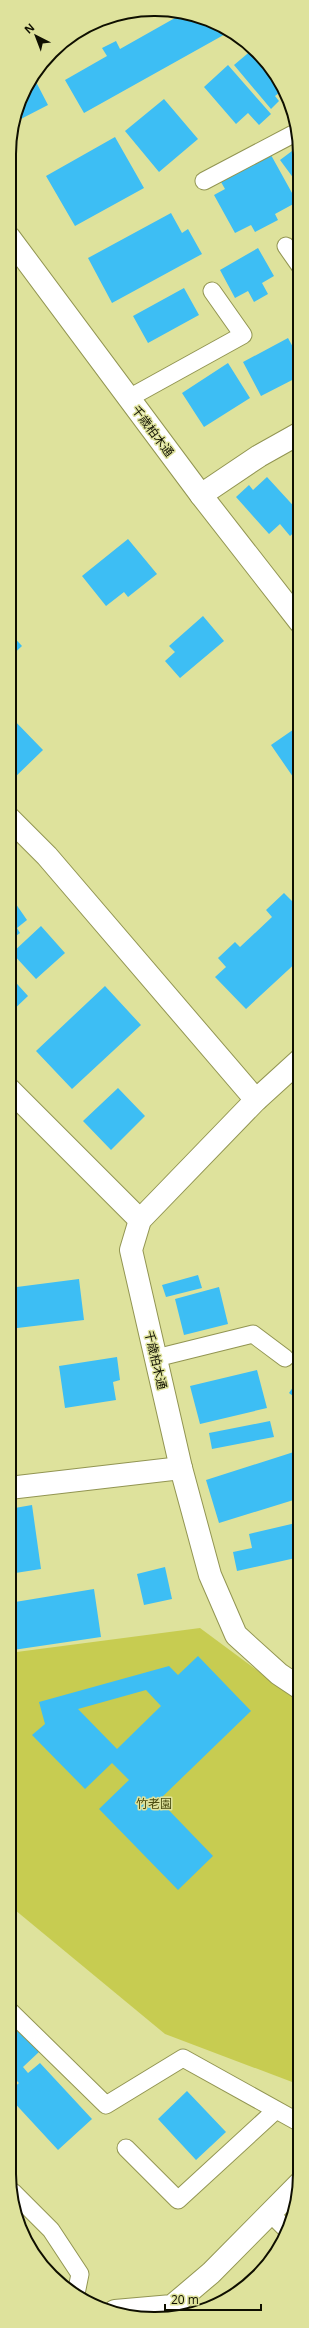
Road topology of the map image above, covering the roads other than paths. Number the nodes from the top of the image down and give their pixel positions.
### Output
1 (292, 135) edge
2 (204, 181) dead end
3 (16, 246) edge
4 (286, 246) dead end
5 (293, 256) edge
6 (212, 291) dead end
7 (129, 398) junction
8 (293, 437) edge
9 (201, 495) junction
10 (293, 613) edge
11 (16, 825) edge
12 (293, 1066) edge
13 (16, 1095) edge
14 (256, 1100) junction
15 (140, 1220) junction
16 (156, 1358) junction
17 (285, 1358) dead end
18 (181, 1468) junction
19 (16, 1487) edge
20 (293, 1683) edge
21 (16, 2017) edge
22 (276, 2110) junction
23 (293, 2119) edge
24 (126, 2148) dead end
25 (292, 2190) edge
26 (18, 2197) edge
27 (270, 2213) junction
28 (283, 2226) edge
29 (77, 2288) edge
30 (128, 2309) edge

1 - 2 lane
3 - 7 street, 千歳柏木通
4 - 5 lane
6 - 7 lane
7 - 9 street, 千歳柏木通
8 - 9 street
9 - 10 street, 千歳柏木通
11 - 14 street
12 - 14 street, 千歳柏木通
13 - 15 street
14 - 15 street, 千歳柏木通
15 - 16 street, 千歳柏木通
16 - 17 lane
16 - 18 street, 千歳柏木通
18 - 19 street
18 - 20 street, 千歳柏木通
21 - 22 lane
22 - 23 lane
22 - 24 lane
25 - 27 street
26 - 29 lane
27 - 28 lane
27 - 30 street

